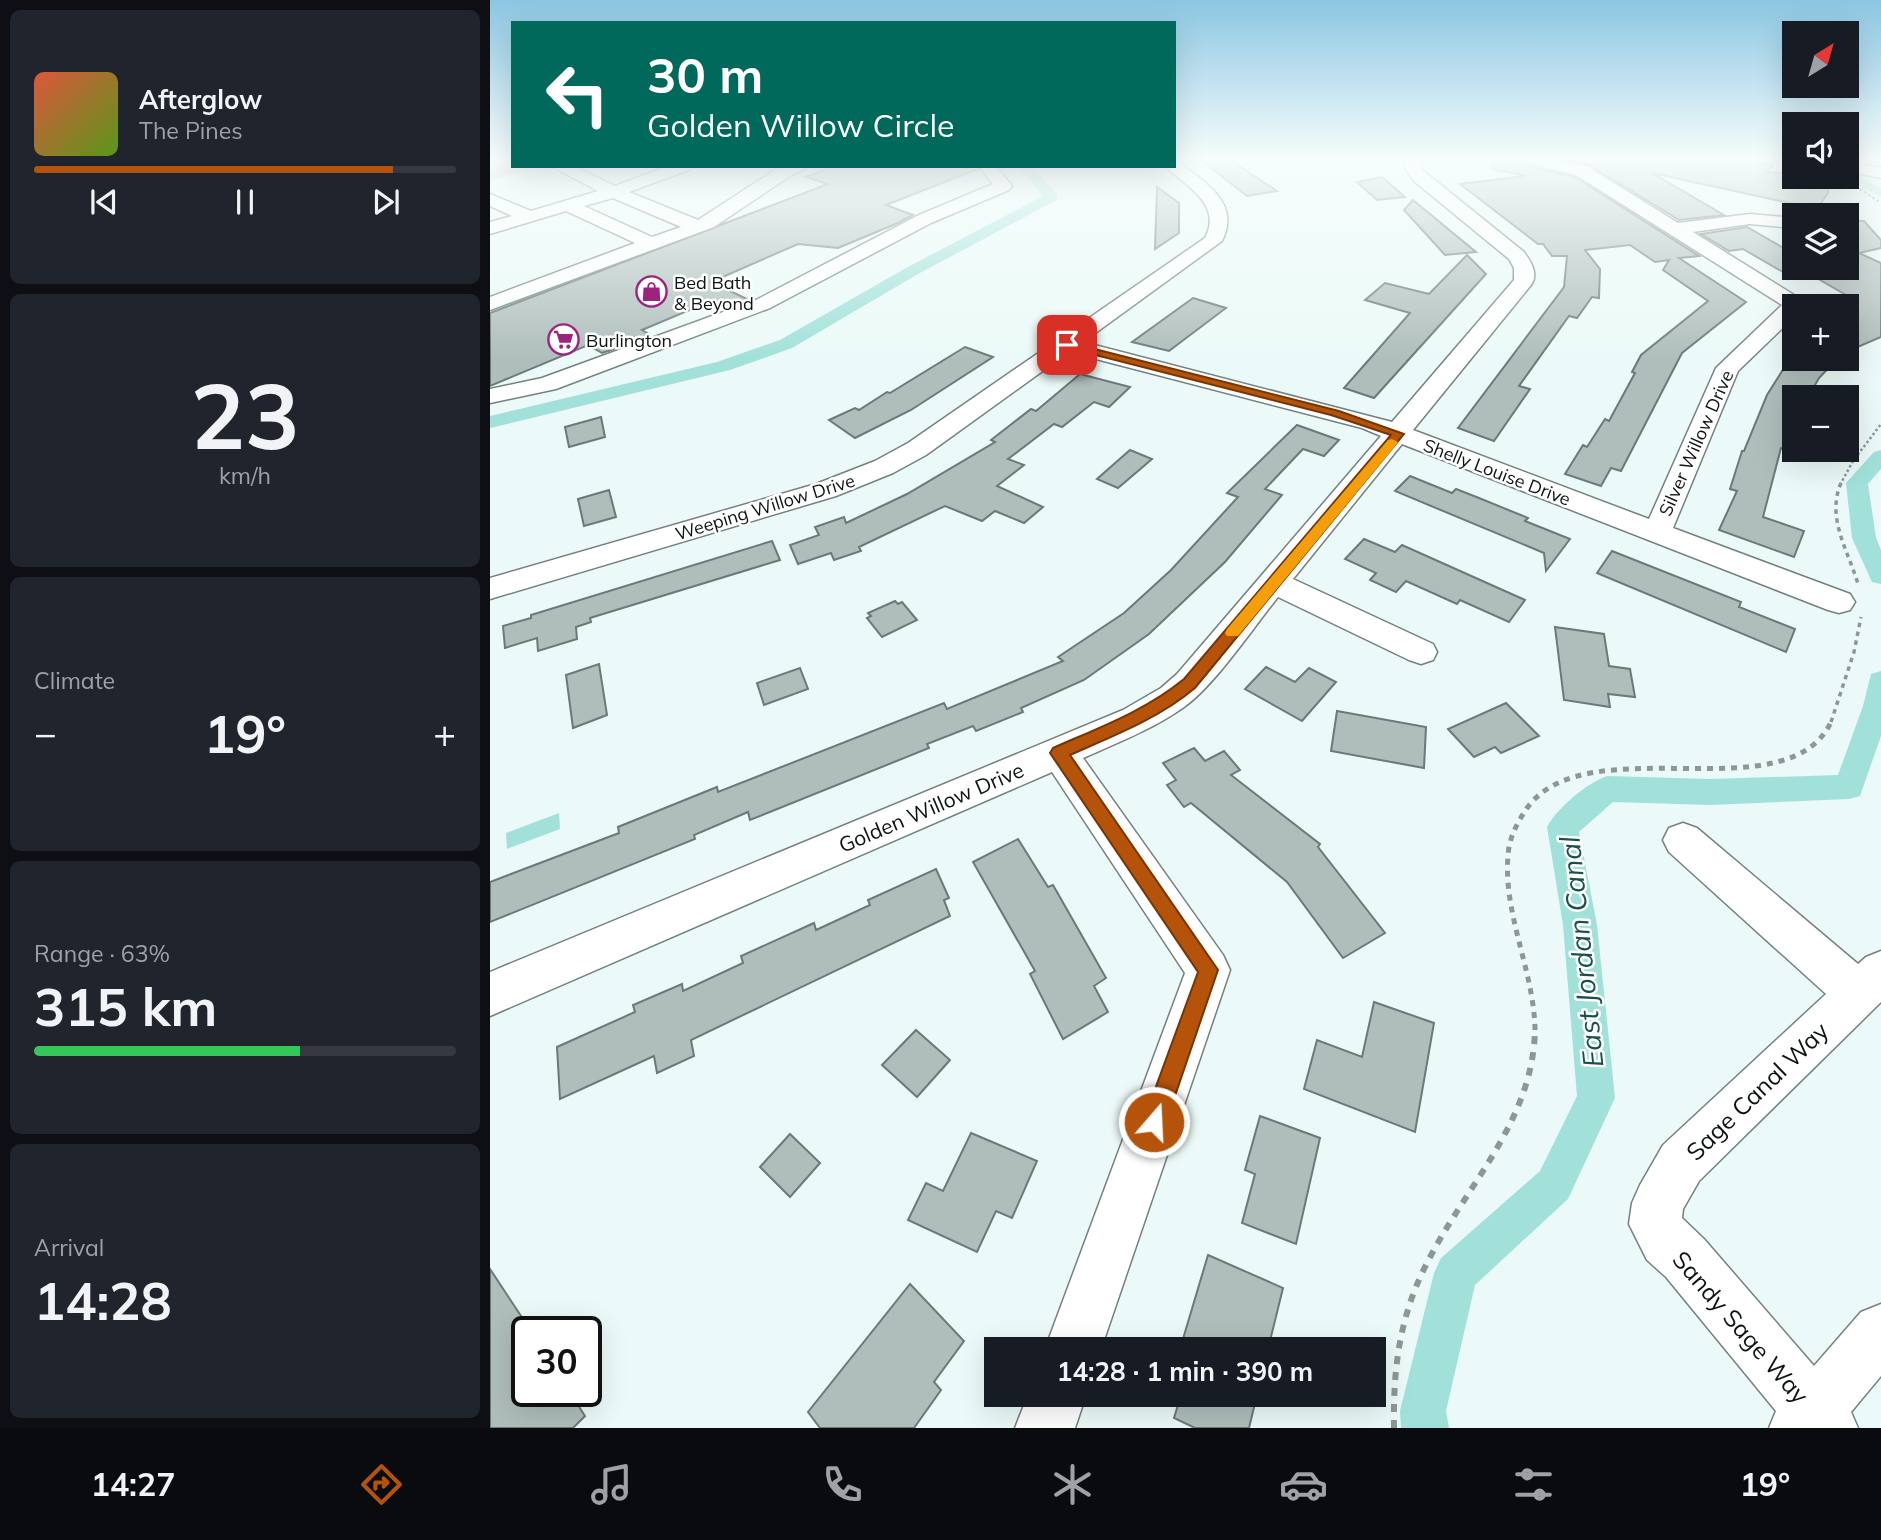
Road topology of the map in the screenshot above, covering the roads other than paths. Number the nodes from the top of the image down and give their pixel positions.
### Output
1 (615, 227) edge
2 (698, 227) edge
3 (910, 227) edge
4 (1220, 227) edge
5 (1481, 227) edge
6 (1672, 227) edge
7 (1693, 227) edge
8 (1676, 229) junction
9 (652, 244) junction
10 (501, 279) dead end
11 (523, 292) junction
12 (490, 303) edge
13 (1067, 345) junction
14 (490, 396) edge
15 (1399, 434) junction
16 (1657, 532) junction
17 (1274, 582) junction
18 (490, 589) edge
19 (1853, 602) road end
20 (1421, 652) dead end
21 (1059, 753) junction
22 (1683, 840) dead end
23 (1870, 983) edge
24 (490, 994) edge
25 (1655, 1224) joint
26 (1881, 1332) edge
27 (1077, 1337) edge
28 (1053, 1407) edge
29 (1813, 1422) edge
30 (1045, 1428) edge

1 - 9 street
2 - 9 street
3 - 14 street
4 - 13 street, Weeping Willow Drive
5 - 15 street, Golden Willow Drive
6 - 8 street, Silver Willow Drive
7 - 8 street
8 - 16 street, Silver Willow Drive
9 - 11 street
10 - 11 street
11 - 12 street
13 - 15 street, Shelly Louise Drive
13 - 18 street, Weeping Willow Drive
15 - 16 street, Shelly Louise Drive
15 - 17 street, Golden Willow Drive
16 - 19 street, Shelly Louise Drive
17 - 20 street
17 - 21 street, Golden Willow Drive
21 - 24 street, Golden Willow Drive
21 - 27 street
22 - 23 street
23 - 25 street, Sage Canal Way
25 - 29 street, Sandy Sage Way
26 - 29 street
28 - 30 street

